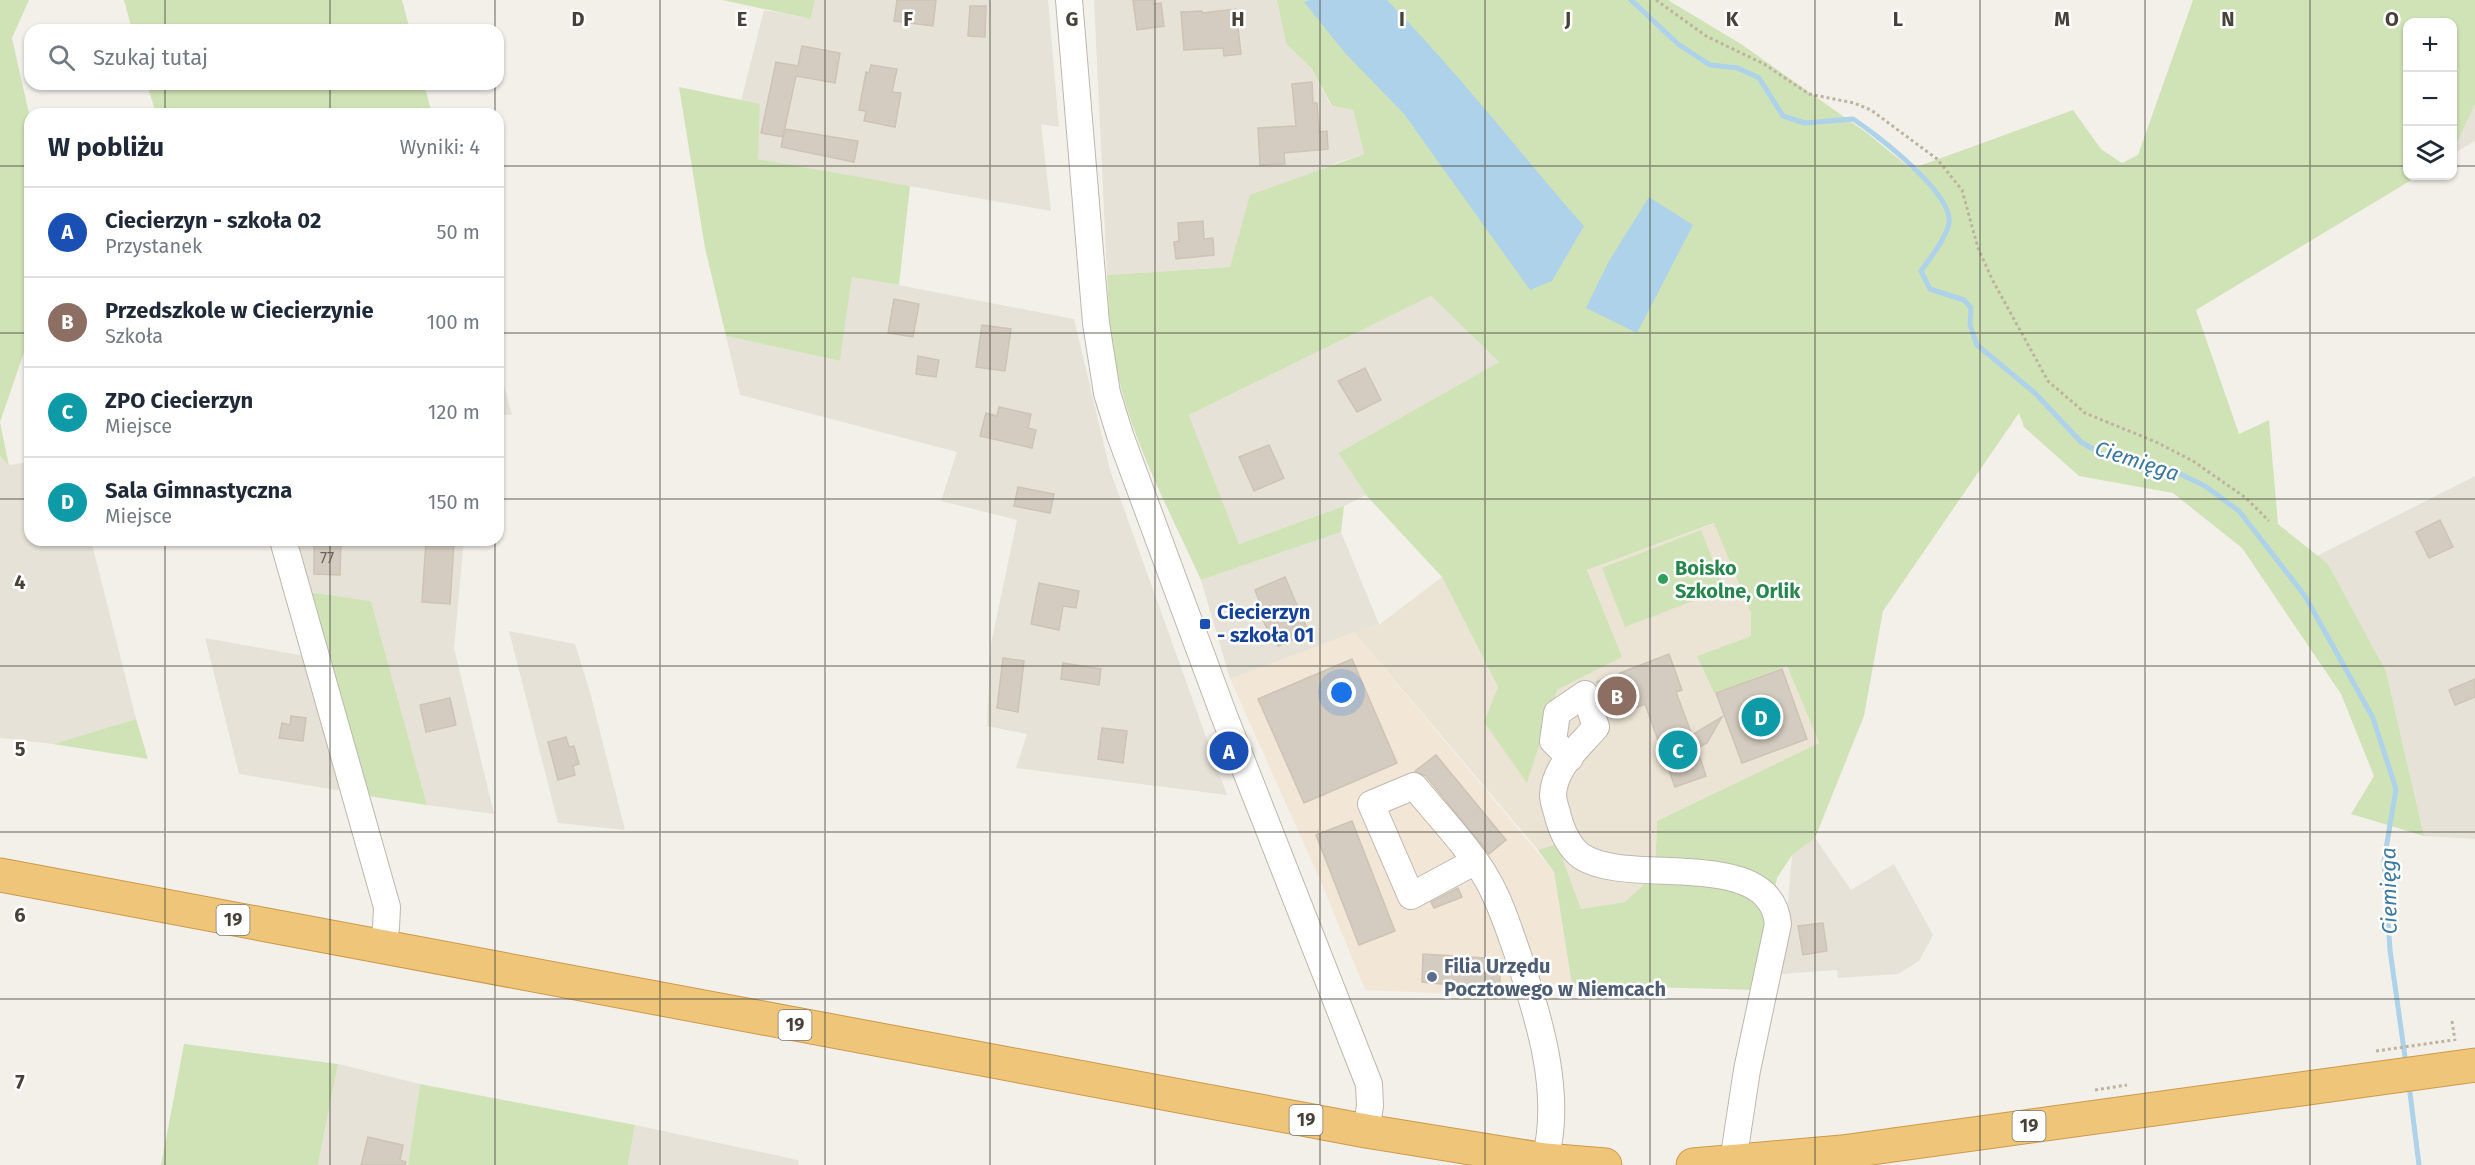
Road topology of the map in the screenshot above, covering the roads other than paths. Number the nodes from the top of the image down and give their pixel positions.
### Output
1 (1070, 0) edge
2 (285, 546) edge
3 (1570, 758) dead end
4 (1474, 862) dead end
5 (0, 875) edge
6 (381, 947) junction
7 (2454, 1053) edge
8 (1365, 1131) junction
9 (1545, 1160) junction
10 (1732, 1162) junction
11 (1605, 1165) edge
12 (1693, 1165) edge

1 - 8 street
2 - 6 street
3 - 10 street
4 - 9 street
5 - 6 highway, 19
6 - 8 highway, 19
7 - 10 highway, 19
8 - 9 highway, 19
9 - 11 highway, 19
10 - 12 highway, 19

